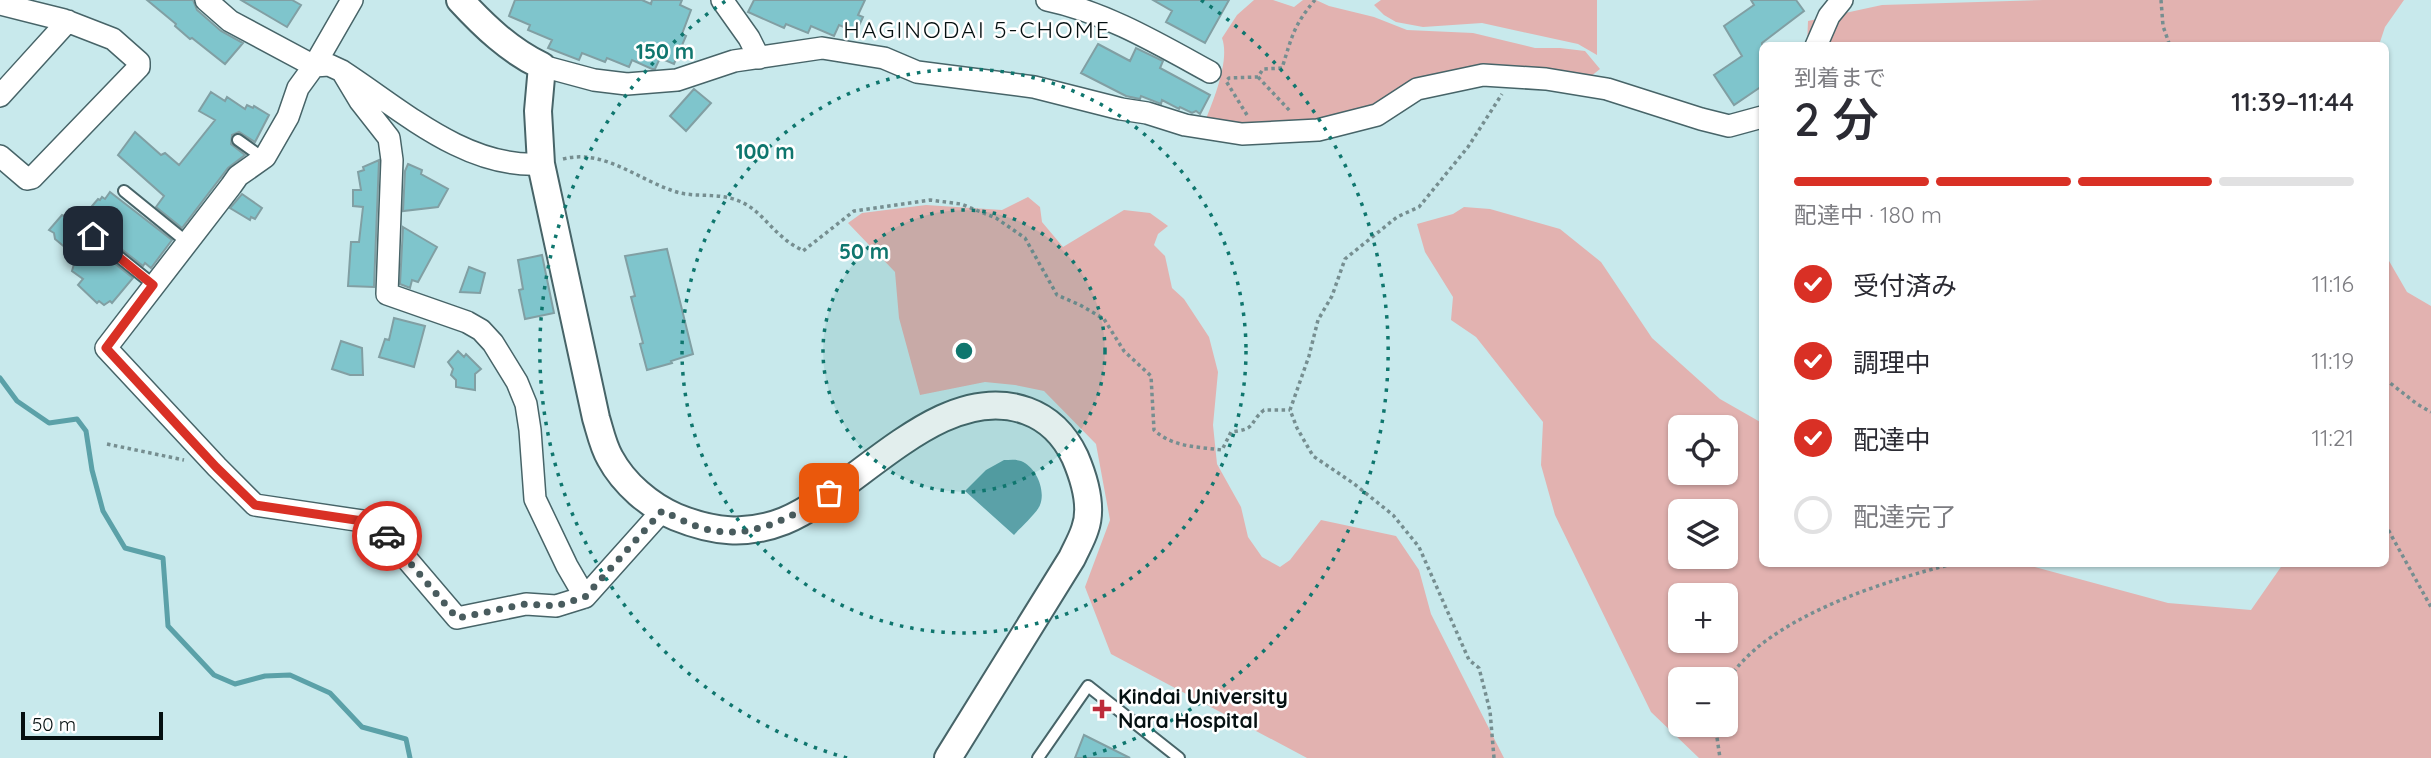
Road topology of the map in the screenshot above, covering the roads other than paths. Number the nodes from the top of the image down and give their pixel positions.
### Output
1 (206, 0) edge
2 (352, 0) edge
3 (460, 0) edge
4 (722, 0) edge
5 (1047, 0) edge
6 (1842, 0) edge
7 (0, 4) edge
8 (68, 21) junction
9 (1818, 42) edge
10 (759, 58) junction
11 (314, 66) junction
12 (542, 66) junction
13 (342, 71) junction
14 (1210, 72) dead end
15 (0, 96) edge
16 (1759, 118) edge
17 (238, 140) dead end
18 (0, 156) edge
19 (263, 159) junction
20 (541, 164) junction
21 (124, 191) dead end
22 (93, 236) dead end
23 (188, 243) junction
24 (153, 285) junction
25 (662, 511) junction
26 (585, 597) junction
27 (948, 758) edge
28 (1038, 758) edge
29 (1179, 758) edge

1 - 11 street
2 - 11 street
3 - 12 street
4 - 10 street
5 - 14 street
6 - 9 street
7 - 8 street
8 - 15 street
8 - 18 street
10 - 12 street
10 - 16 street
11 - 13 street
11 - 19 street
12 - 20 street
13 - 20 street
13 - 26 street
17 - 19 lane
19 - 23 street
20 - 25 street
21 - 23 lane
22 - 24 lane
23 - 24 street
24 - 26 street
25 - 26 street
25 - 27 street
28 - 29 lane

